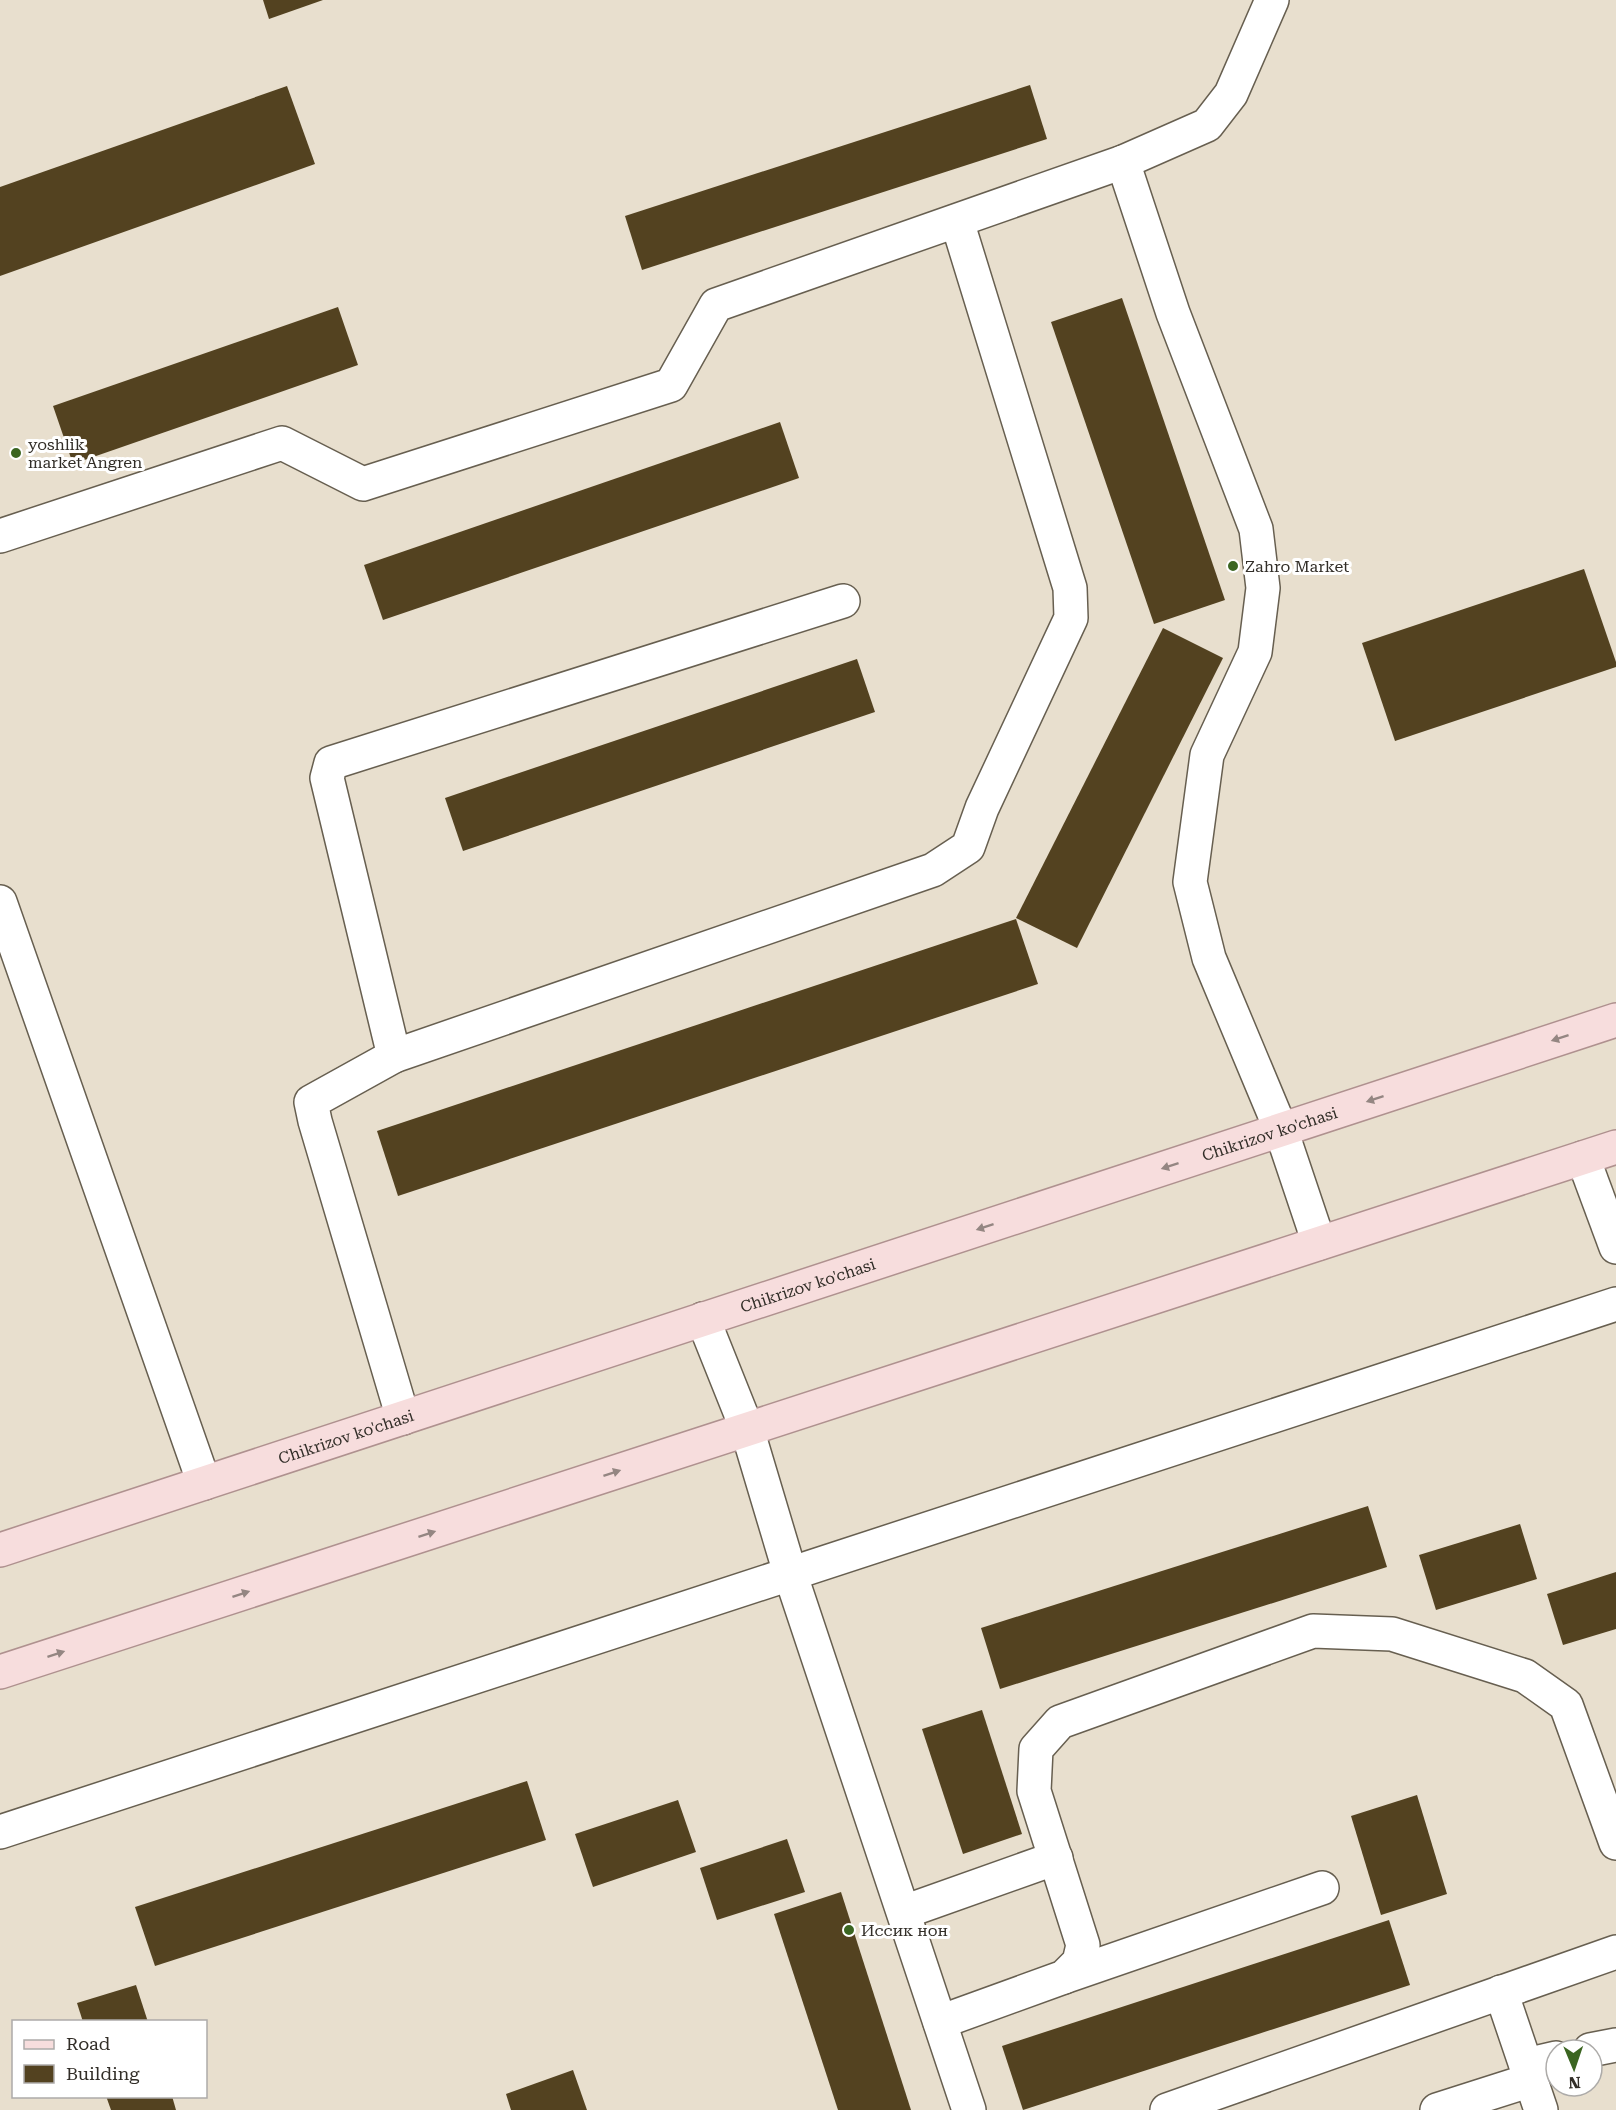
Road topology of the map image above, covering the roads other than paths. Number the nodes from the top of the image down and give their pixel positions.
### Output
1 (1272, 0) edge
2 (1124, 162) junction
3 (957, 221) junction
4 (0, 536) edge
5 (843, 601) dead end
6 (0, 902) edge
7 (1616, 1020) edge
8 (394, 1056) junction
9 (1281, 1130) junction
10 (1616, 1147) edge
11 (1584, 1158) junction
12 (1319, 1243) junction
13 (1616, 1247) edge
14 (1616, 1304) edge
15 (702, 1319) junction
16 (403, 1418) junction
17 (747, 1429) junction
18 (204, 1483) junction
19 (0, 1550) edge
20 (790, 1573) junction
21 (0, 1672) edge
22 (0, 1832) edge
23 (1616, 1843) edge
24 (1056, 1858) junction
25 (1322, 1888) dead end
26 (904, 1912) junction
27 (1616, 1952) edge
28 (1064, 1977) junction
29 (1501, 1992) junction
30 (940, 2022) junction
31 (1537, 2067) edge
32 (969, 2110) edge
33 (1167, 2110) edge
34 (1437, 2110) edge
35 (1541, 2110) edge

1 - 2 street
2 - 3 street
2 - 9 street
3 - 4 street
3 - 8 street
5 - 8 street
6 - 18 street
7 -> 9 main road, Chikrizov ko'chasi
8 - 16 street
9 - 12 street
9 -> 15 main road, Chikrizov ko'chasi
10 - 11 main road
11 - 12 main road
11 - 13 street
12 - 17 main road
14 - 20 street
15 - 16 main road, Chikrizov ko'chasi
15 - 17 street
16 - 18 main road, Chikrizov ko'chasi
17 - 20 street
21 -> 17 main road
18 - 19 main road, Chikrizov ko'chasi
20 - 22 street
20 - 26 street
23 - 24 street
24 - 26 street
24 - 28 street
25 - 28 street
26 - 30 street
27 - 29 street
28 - 30 street
29 - 31 street
29 - 33 street
30 - 32 street
31 - 34 street
31 - 35 street

